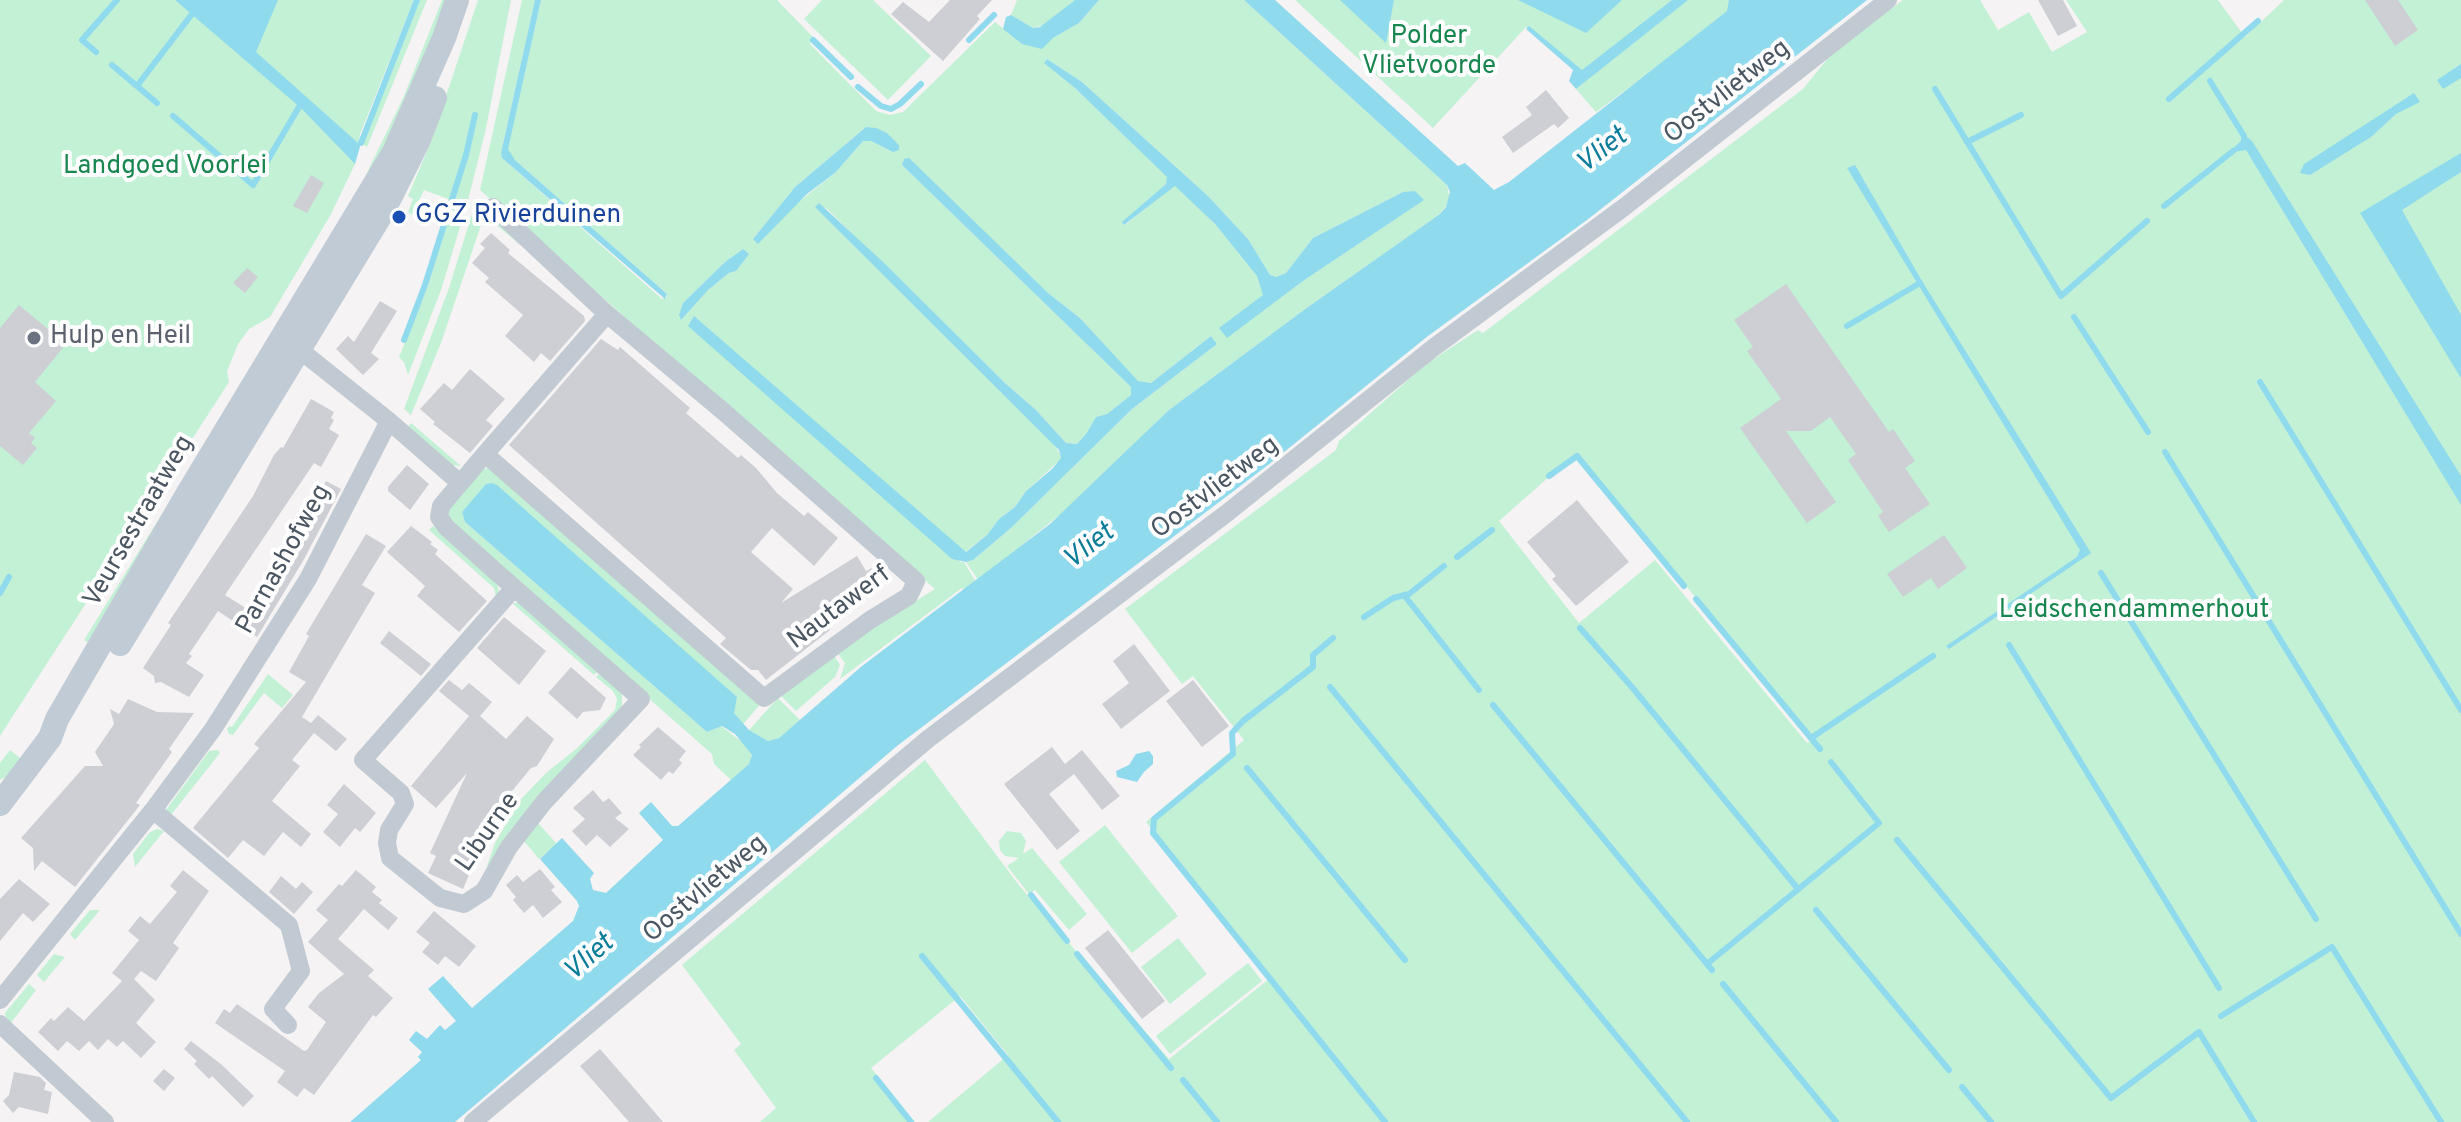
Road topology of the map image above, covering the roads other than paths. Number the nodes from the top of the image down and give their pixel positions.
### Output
1 (457, 0) edge
2 (472, 0) edge
3 (1888, 0) edge
4 (493, 207) dead end
5 (607, 314) junction
6 (291, 344) junction
7 (389, 421) junction
8 (485, 454) junction
9 (460, 483) junction
10 (514, 588) junction
11 (0, 804) edge
12 (153, 810) junction
13 (0, 1000) edge
14 (0, 1024) edge
15 (288, 1025) dead end
16 (105, 1122) edge
17 (473, 1122) edge

1 - 6 main road, Veursestraatweg
2 - 6 main road, Veursestraatweg
3 - 17 street, Oostvlietweg
4 - 5 street, Nautawerf
5 - 8 street
5 - 8 street, Nautawerf
6 - 7 street
6 - 11 main road, Veursestraatweg
7 - 9 street
7 - 12 street, Parnashofweg
8 - 9 street
9 - 10 street, Liburne
10 - 10 street, Liburne
12 - 13 street, Parnashofweg
12 - 15 street
14 - 16 street

